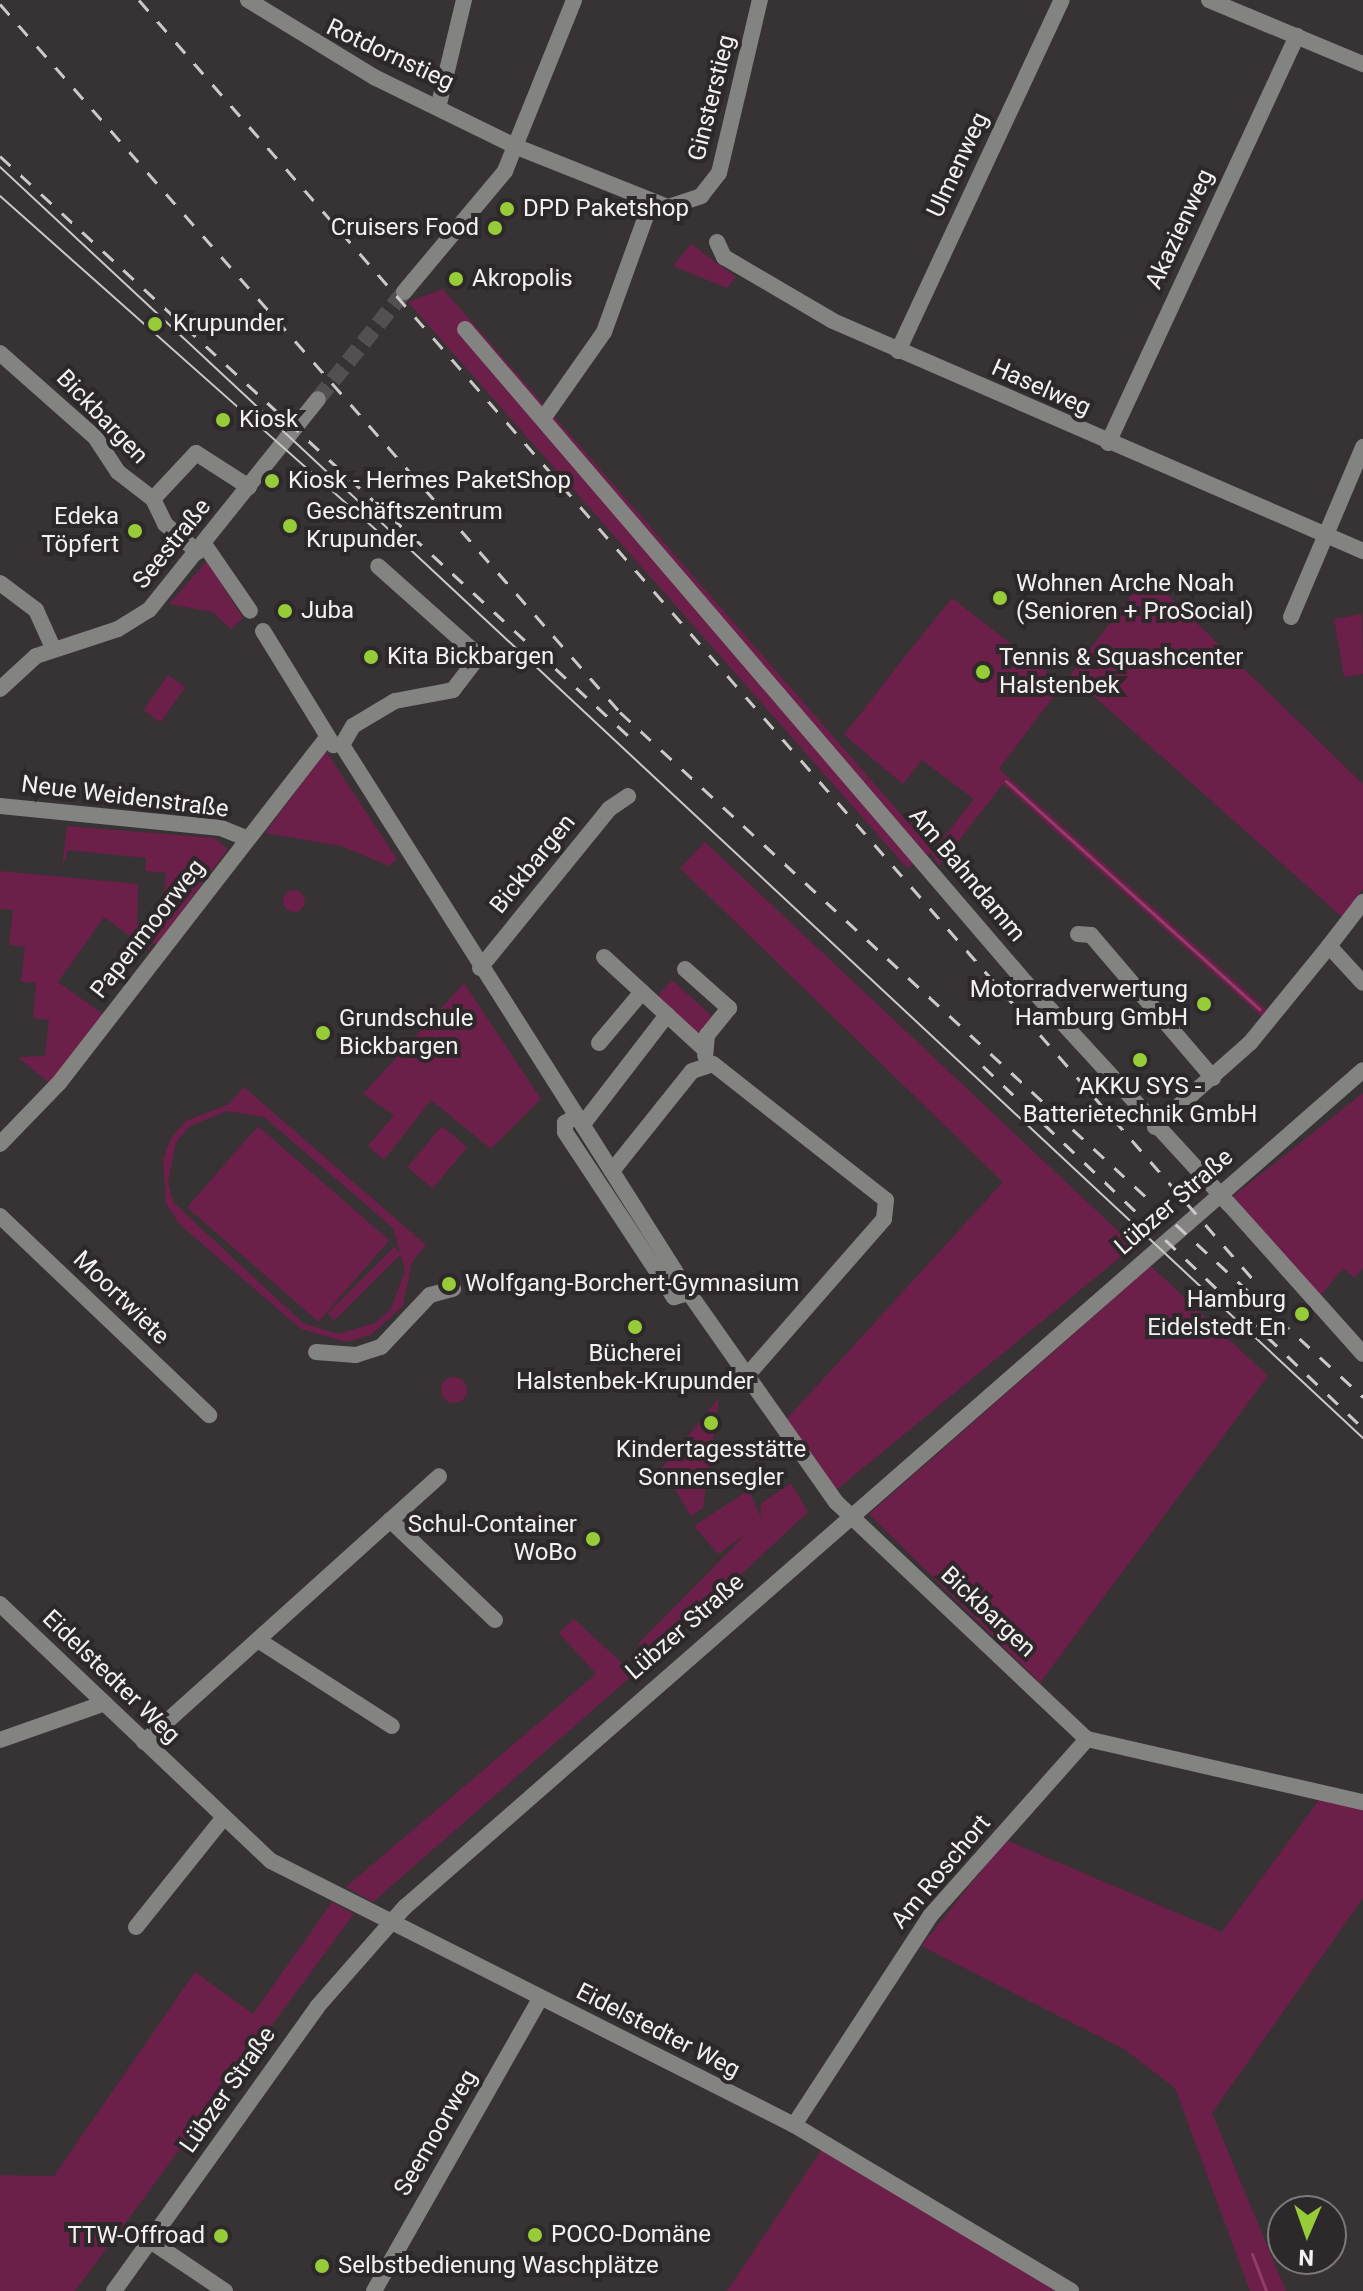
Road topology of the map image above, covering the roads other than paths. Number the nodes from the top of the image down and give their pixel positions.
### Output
1 (248, 0) edge
2 (464, 0) edge
3 (574, 0) edge
4 (760, 0) edge
5 (1062, 0) edge
6 (1209, 0) edge
7 (1248, 8) edge
8 (1297, 36) junction
9 (1363, 64) edge
10 (439, 104) junction
11 (517, 147) junction
12 (650, 205) junction
13 (717, 242) dead end
14 (404, 292) tunnel mouth
15 (465, 329) dead end
16 (898, 351) junction
17 (0, 353) edge
18 (318, 399) tunnel mouth
19 (545, 416) junction
20 (1108, 443) junction
21 (1363, 447) edge
22 (249, 487) junction
23 (153, 499) junction
24 (1323, 533) junction
25 (201, 548) junction
26 (1363, 551) edge
27 (378, 566) dead end
28 (0, 583) edge
29 (250, 611) dead end
30 (1291, 617) dead end
31 (263, 631) dead end
32 (53, 648) junction
33 (0, 689) edge
34 (334, 742) junction
35 (628, 796) dead end
36 (0, 806) edge
37 (243, 837) junction
38 (1363, 902) edge
39 (1078, 934) dead end
40 (1329, 946) junction
41 (604, 957) dead end
42 (480, 968) junction
43 (685, 969) dead end
44 (1363, 983) edge
45 (642, 992) junction
46 (667, 1015) junction
47 (599, 1043) dead end
48 (705, 1056) junction
49 (1363, 1070) edge
50 (1213, 1078) junction
51 (580, 1120) junction
52 (1155, 1127) junction
53 (0, 1144) edge
54 (612, 1171) junction
55 (0, 1216) edge
56 (453, 1289) dead end
57 (689, 1293) junction
58 (316, 1352) dead end
59 (1363, 1354) edge
60 (745, 1378) junction
61 (209, 1415) dead end
62 (439, 1476) dead end
63 (849, 1516) junction
64 (390, 1520) junction
65 (0, 1604) edge
66 (495, 1620) dead end
67 (258, 1640) junction
68 (105, 1703) junction
69 (392, 1726) dead end
70 (1087, 1739) junction
71 (0, 1740) edge
72 (144, 1742) junction
73 (1363, 1802) edge
74 (224, 1817) junction
75 (392, 1921) junction
76 (136, 1927) dead end
77 (540, 1999) junction
78 (794, 2125) junction
79 (152, 2242) junction
80 (114, 2291) edge
81 (225, 2291) edge
82 (374, 2291) edge
83 (1071, 2291) edge

1 - 10 street, Rotdornstieg
2 - 10 street
3 - 11 street
4 - 12 street, Ginsterstieg
5 - 16 street, Ulmenweg
6 - 7 street
7 - 8 street
8 - 9 street
8 - 20 street, Akazienweg
10 - 11 street, Rotdornstieg
11 - 12 street, Ginsterstieg
11 - 14 street
12 - 19 street
13 - 16 street, Haselweg
15 - 19 street, Am Bahndamm
16 - 20 street, Haselweg
17 - 23 street, Bickbargen
18 - 22 street, Seestraße
19 - 52 street, Am Bahndamm
20 - 24 street, Haselweg
21 - 24 street
22 - 23 street, Seestraße
22 - 25 street, Seestraße
23 - 25 street, Bickbargen
24 - 26 street, Haselweg
24 - 30 street
25 - 29 street, Bickbargen
25 - 32 street, Seestraße
27 - 34 street
28 - 32 street
31 - 34 street, Bickbargen
32 - 33 street, Seestraße
34 - 37 street, Papenmoorweg
34 - 42 street, Bickbargen
35 - 42 street, Bickbargen
36 - 37 street, Neue Weidenstraße
37 - 53 street, Papenmoorweg
38 - 40 street
39 - 50 street
40 - 44 street
40 - 50 street
41 - 45 street
42 - 51 street, Bickbargen
43 - 48 street
45 - 46 street
45 - 47 street
46 - 48 street
46 - 51 street
48 - 54 street
48 - 60 street
49 - 63 street, Lübzer Straße
50 - 52 street
51 - 54 street, Bickbargen
51 - 57 street, Bickbargen
52 - 59 street, Am Bahndamm, bridge
54 - 57 street, Bickbargen
55 - 61 street, Moortwiete
56 - 58 street
57 - 60 street, Bickbargen
60 - 63 street, Bickbargen
62 - 64 street
63 - 70 street, Bickbargen
63 - 75 street, Lübzer Straße
64 - 66 street
64 - 67 street
65 - 68 street, Eidelstedter Weg
67 - 69 street
67 - 72 street
68 - 71 street
68 - 72 street, Eidelstedter Weg
70 - 73 street
70 - 78 street, Am Roschort
72 - 74 street, Eidelstedter Weg
74 - 75 street, Eidelstedter Weg
74 - 76 street
75 - 77 street, Eidelstedter Weg
75 - 79 street, Lübzer Straße
77 - 78 street, Eidelstedter Weg
77 - 82 street, Seemoorweg
78 - 83 street, Eidelstedter Weg
79 - 80 street, Lübzer Straße
79 - 81 street

